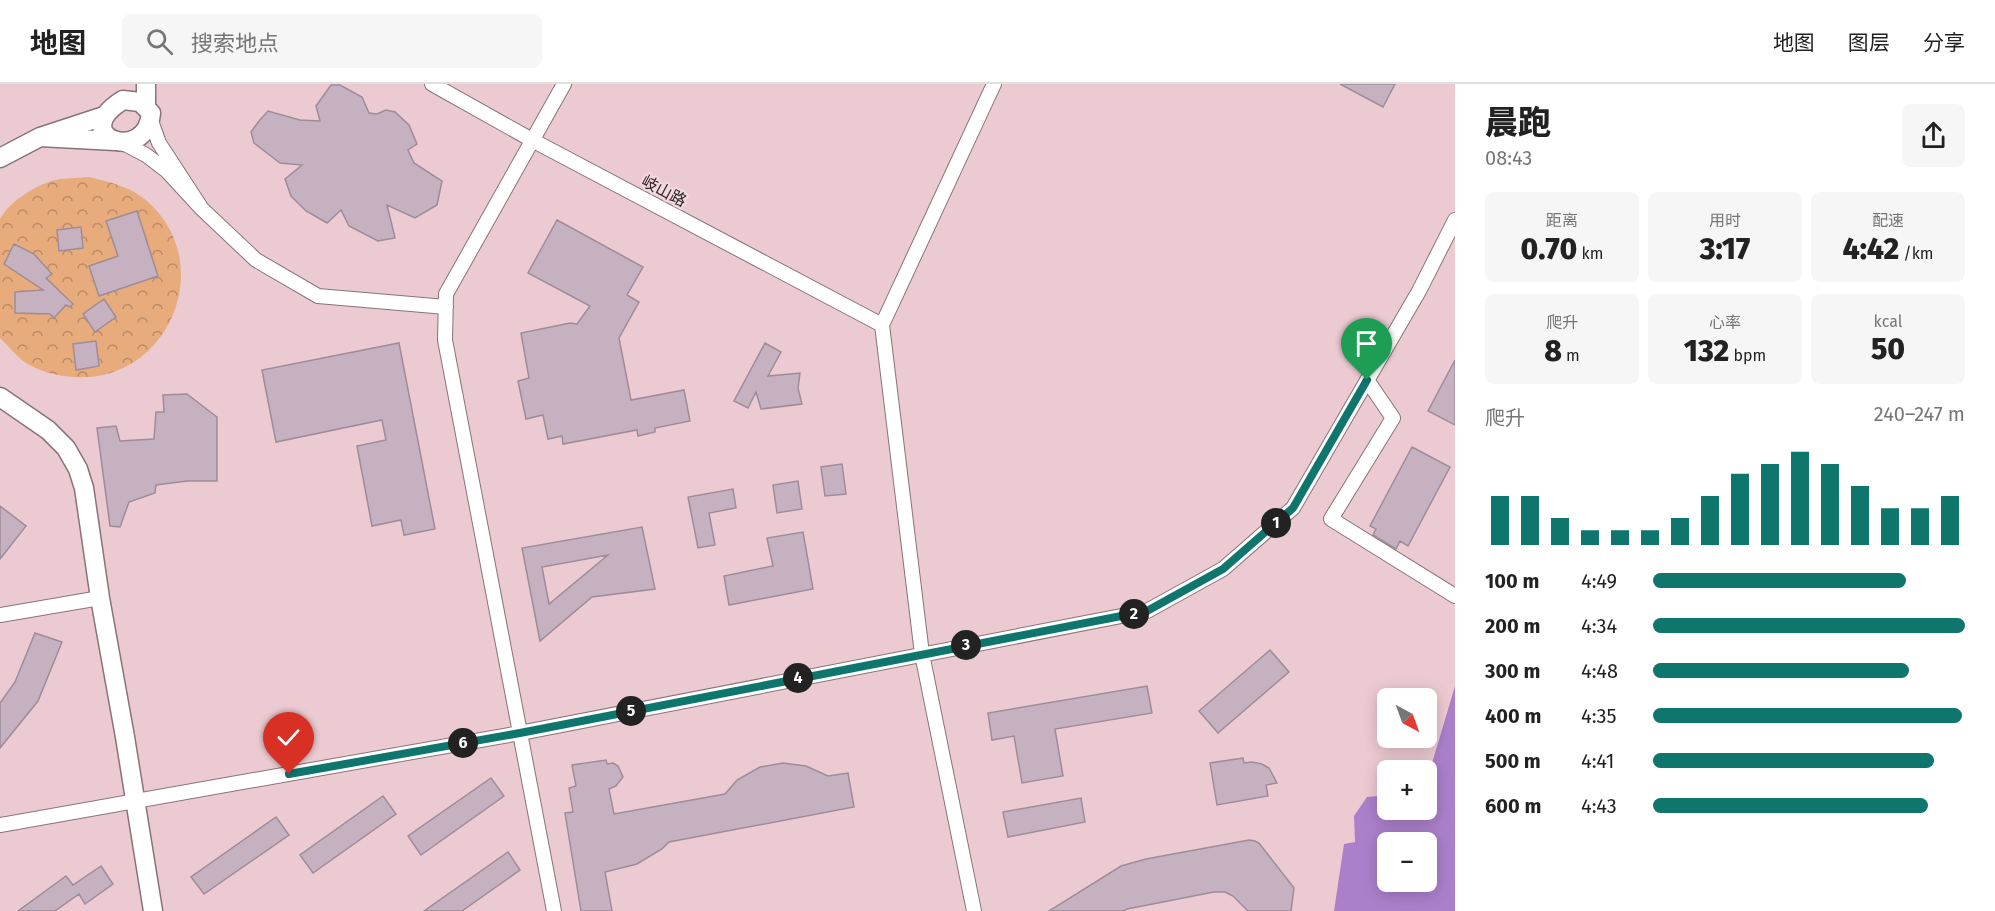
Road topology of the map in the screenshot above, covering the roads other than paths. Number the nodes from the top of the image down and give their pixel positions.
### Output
1 (135, 84) edge
2 (146, 84) edge
3 (432, 84) edge
4 (564, 84) edge
5 (994, 84) edge
6 (123, 100) junction
7 (148, 112) junction
8 (104, 116) junction
9 (40, 137) junction
10 (532, 140) junction
11 (119, 142) junction
12 (0, 158) edge
13 (202, 209) junction
14 (1455, 220) edge
15 (446, 307) junction
16 (882, 325) junction
17 (1367, 380) junction
18 (0, 397) edge
19 (1455, 596) edge
20 (100, 597) junction
21 (0, 615) edge
22 (922, 654) junction
23 (520, 733) junction
24 (135, 802) junction
25 (0, 825) edge
26 (153, 911) edge
27 (554, 911) edge
28 (974, 911) edge

1 - 6 main road
2 - 7 main road
3 - 10 street, 岐山路
4 - 10 street
5 - 16 street
6 - 7 main road
6 - 8 main road
7 - 11 main road
7 - 13 street
8 - 9 main road
8 - 11 main road
9 - 11 main road
9 - 12 main road
10 - 15 street
10 - 16 street, 岐山路
11 - 13 street
13 - 15 street
14 - 17 street
15 - 23 street
16 - 22 street
17 - 19 street
17 - 22 street
18 - 20 main road
20 - 21 street
20 - 24 main road
22 - 23 street
22 - 28 street
23 - 24 street
23 - 27 street
24 - 25 street
24 - 26 main road

